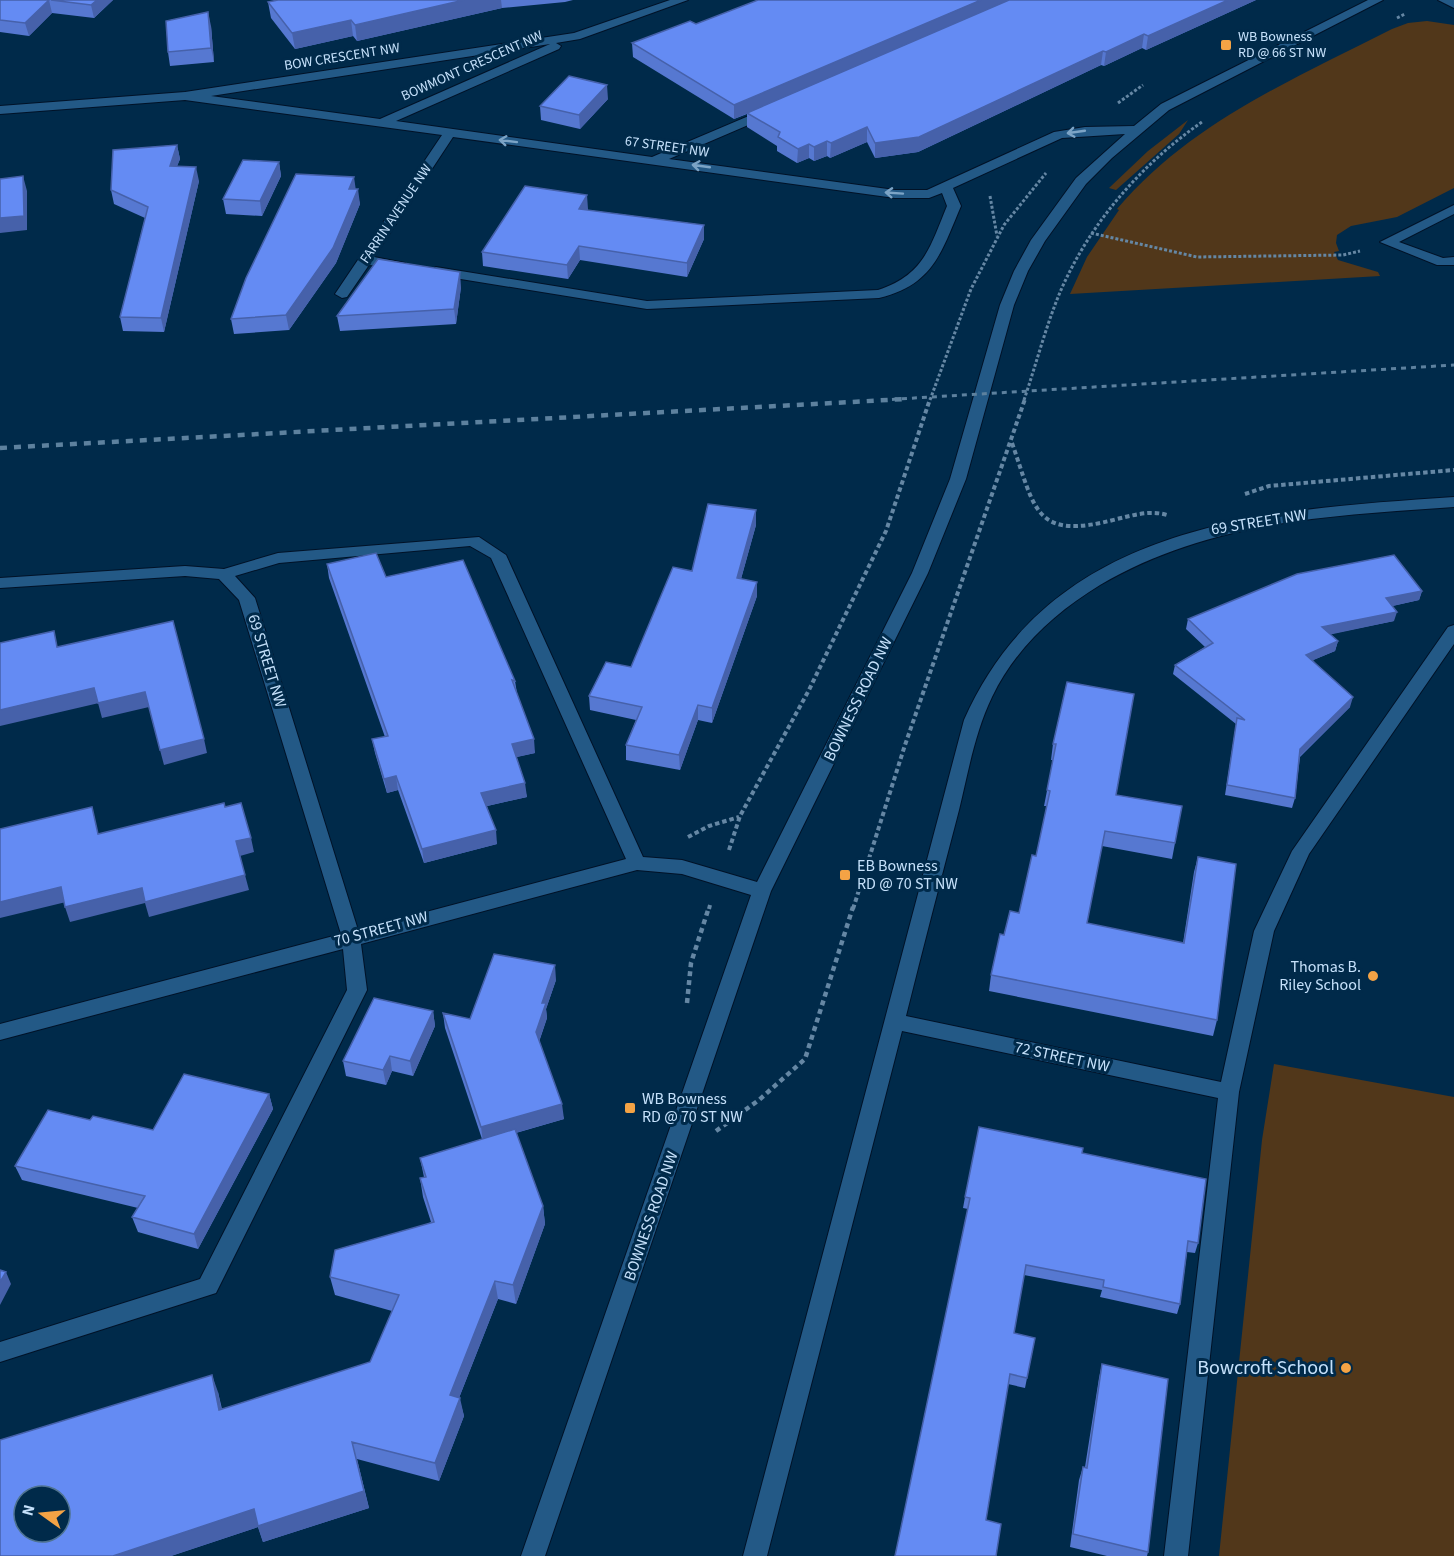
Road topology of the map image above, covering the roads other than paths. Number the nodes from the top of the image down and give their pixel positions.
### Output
1 (682, 0) edge
2 (1377, 0) edge
3 (1444, 0) edge
4 (1454, 4) edge
5 (576, 36) junction
6 (185, 96) junction
7 (781, 106) edge
8 (0, 110) edge
9 (380, 124) junction
10 (1134, 130) junction
11 (449, 134) junction
12 (656, 160) junction
13 (946, 188) junction
14 (1454, 208) edge
15 (366, 260) junction
16 (1454, 261) edge
17 (342, 294) dead end
18 (1454, 501) edge
19 (224, 574) junction
20 (0, 583) edge
21 (1454, 631) edge
22 (637, 863) junction
23 (762, 891) junction
24 (351, 936) junction
25 (896, 1022) junction
26 (0, 1032) edge
27 (1229, 1092) junction
28 (0, 1352) edge
29 (533, 1556) edge
30 (755, 1556) edge
31 (1176, 1556) edge

1 - 5 street, BOW CRESCENT NW
2 - 10 street, BOWNESS ROAD NW
3 - 4 street
5 - 6 street, BOW CRESCENT NW
5 - 9 street, BOWMONT CRESCENT NW
6 - 8 street, BOW CRESCENT NW
6 - 9 street, 67 STREET NW
7 - 12 street
9 - 11 street, 67 STREET NW
10 -> 13 street, 67 STREET NW
10 - 23 street, BOWNESS ROAD NW
12 -> 11 street, 67 STREET NW
11 - 15 street, FARRIN AVENUE NW
13 -> 12 street, 67 STREET NW
13 - 15 street
14 - 16 street
15 - 17 street, FARRIN AVENUE NW
18 - 25 street, 69 STREET NW
19 - 20 street
19 - 22 street
19 - 24 street, 69 STREET NW
21 - 27 street
22 - 23 street, 70 STREET NW
22 - 24 street, 70 STREET NW
23 - 29 street, BOWNESS ROAD NW
24 - 26 street, 70 STREET NW
24 - 28 street, 69 STREET NW
25 - 27 street, 72 STREET NW
25 - 30 street
27 - 31 street

